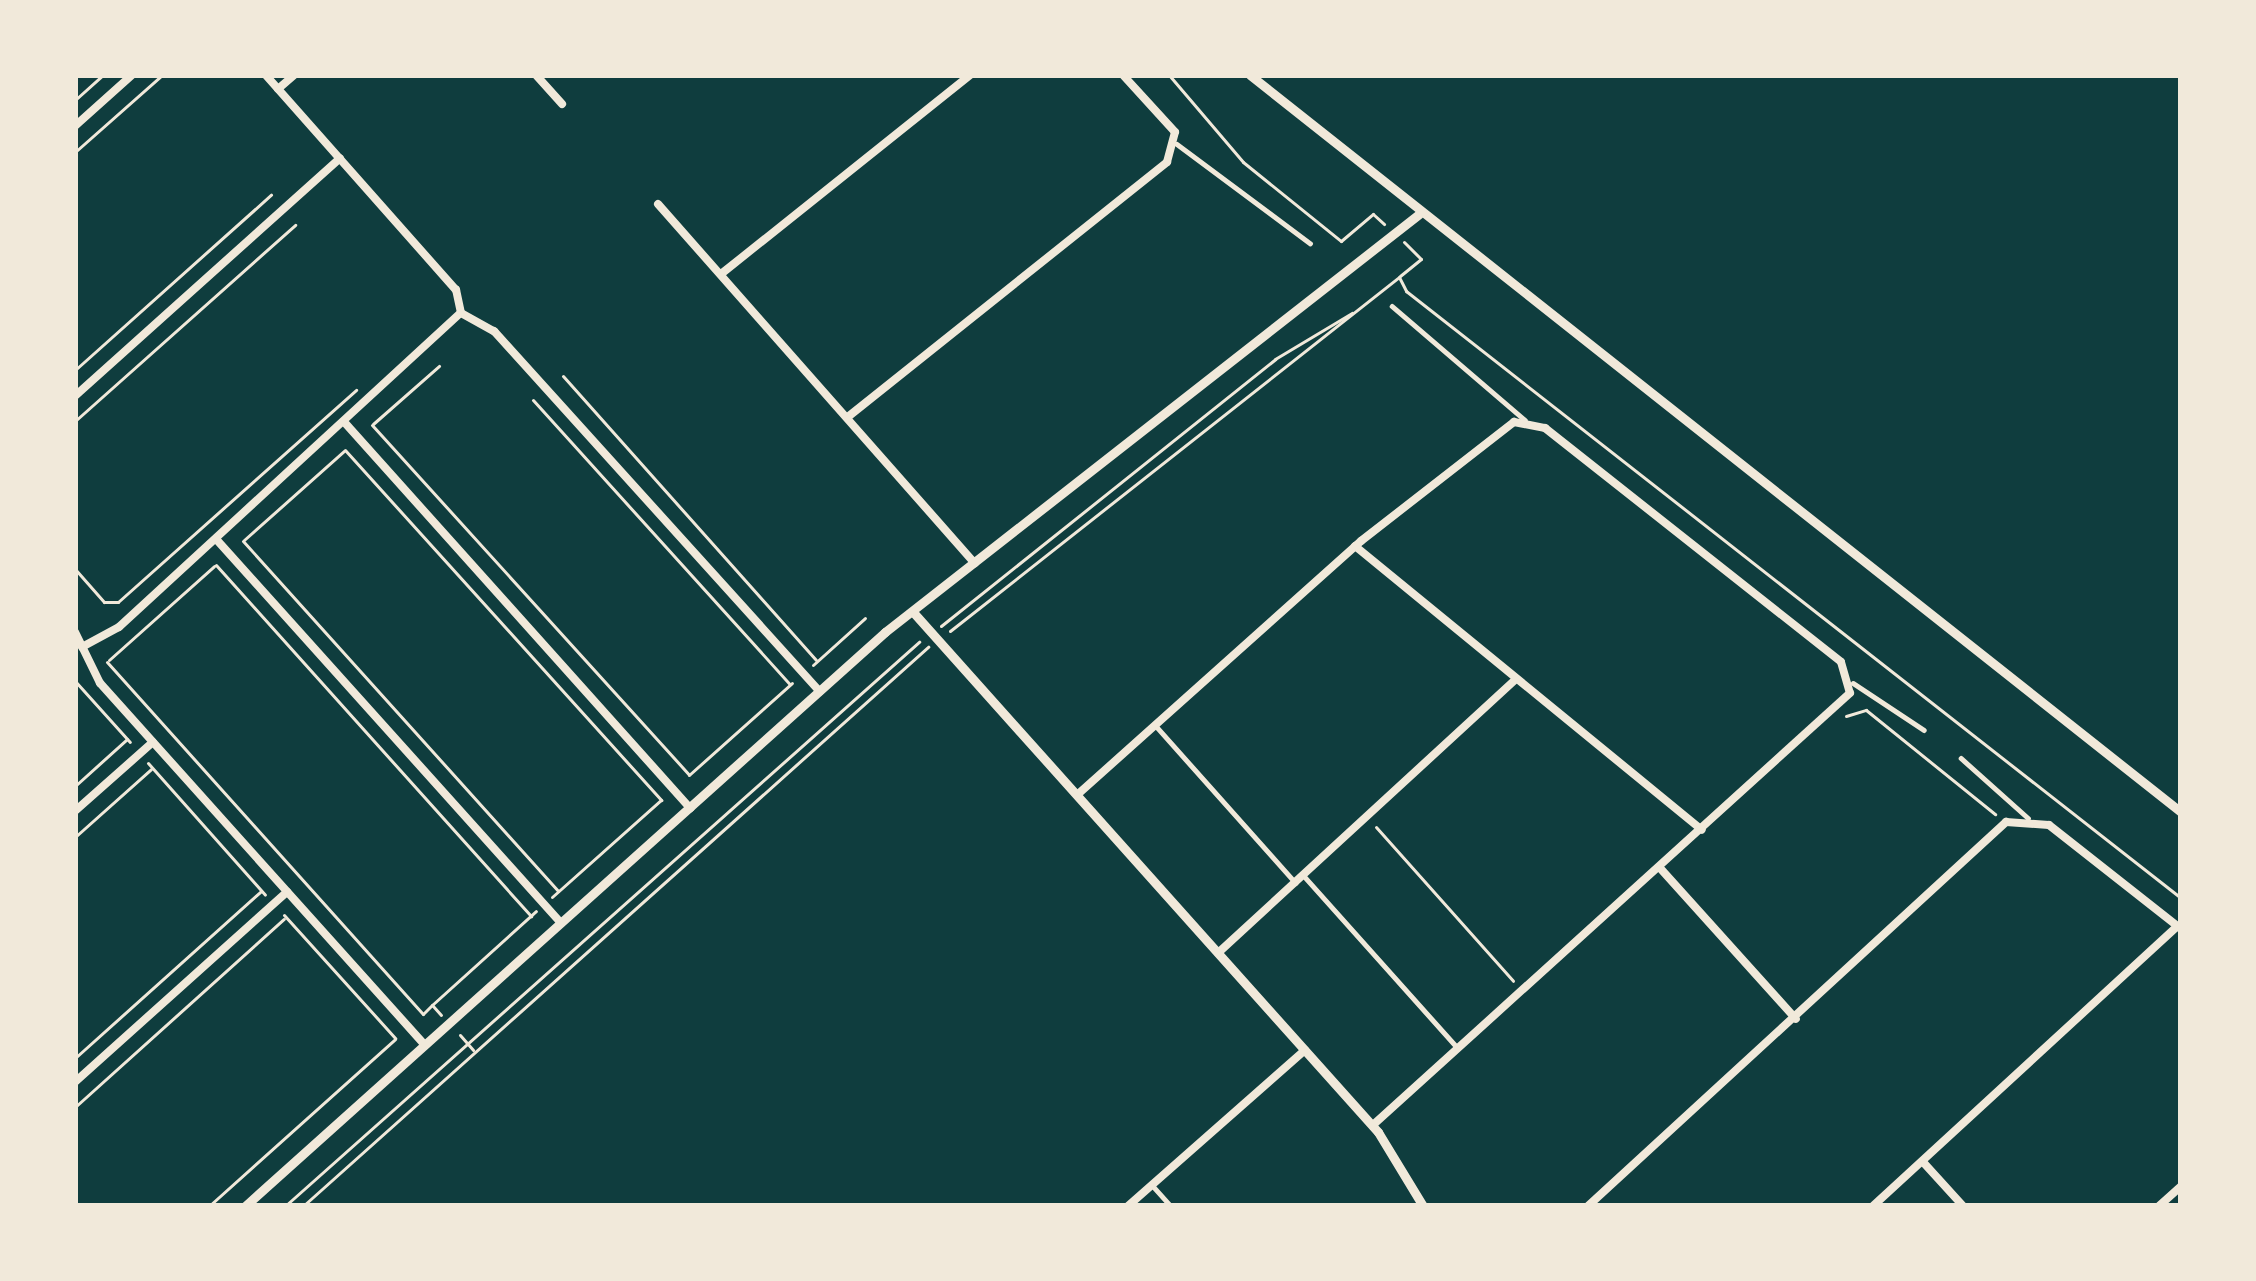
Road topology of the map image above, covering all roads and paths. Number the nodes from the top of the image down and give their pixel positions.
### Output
1 (103, 75) edge
2 (132, 75) edge
3 (162, 75) edge
4 (266, 75) edge
5 (294, 75) edge
6 (536, 75) edge
7 (970, 75) edge
8 (1123, 75) edge
9 (1168, 75) edge
10 (1250, 75) edge
11 (278, 89) junction
12 (75, 100) edge
13 (562, 104) dead end
14 (75, 126) edge
15 (1177, 144) junction
16 (75, 152) edge
17 (340, 158) junction
18 (1392, 192) junction
19 (271, 195) dead end
20 (658, 204) dead end
21 (1373, 214) junction
22 (1419, 214) junction
23 (295, 225) dead end
24 (1394, 233) junction
25 (1310, 243) dead end
26 (721, 274) junction
27 (1399, 277) junction
28 (1392, 306) dead end
29 (1361, 308) junction
30 (461, 313) junction
31 (439, 366) dead end
32 (75, 370) edge
33 (563, 376) dead end
34 (361, 385) dead end
35 (75, 396) edge
36 (532, 400) dead end
37 (849, 416) junction
38 (1525, 420) junction
39 (75, 421) edge
40 (346, 424) junction
41 (372, 425) junction
42 (358, 438) junction
43 (345, 450) junction
44 (216, 539) junction
45 (243, 541) junction
46 (1355, 546) junction
47 (229, 553) junction
48 (975, 563) junction
49 (216, 565) junction
50 (75, 569) edge
51 (913, 612) junction
52 (865, 618) dead end
53 (75, 632) edge
54 (936, 636) junction
55 (82, 647) junction
56 (818, 661) junction
57 (107, 662) junction
58 (94, 674) junction
59 (803, 674) junction
60 (1516, 679) junction
61 (75, 681) edge
62 (1852, 683) junction
63 (791, 685) junction
64 (820, 692) junction
65 (1834, 704) junction
66 (1155, 725) junction
67 (1924, 730) dead end
68 (127, 739) junction
69 (153, 742) junction
70 (140, 754) junction
71 (1961, 758) dead end
72 (152, 768) junction
73 (75, 786) edge
74 (1077, 795) junction
75 (661, 800) dead end
76 (690, 808) junction
77 (75, 812) edge
78 (2181, 812) edge
79 (1368, 818) junction
80 (2028, 818) junction
81 (2006, 822) junction
82 (1702, 830) junction
83 (75, 837) edge
84 (1660, 868) junction
85 (1300, 879) junction
86 (261, 890) junction
87 (558, 891) dead end
88 (287, 892) junction
89 (2181, 898) edge
90 (274, 904) junction
91 (531, 916) dead end
92 (285, 917) junction
93 (561, 923) junction
94 (2179, 927) edge
95 (1219, 953) junction
96 (1522, 991) junction
97 (432, 1005) dead end
98 (423, 1014) junction
99 (1796, 1019) junction
100 (408, 1027) junction
101 (395, 1038) junction
102 (424, 1046) junction
103 (1458, 1048) junction
104 (1305, 1050) junction
105 (75, 1058) edge
106 (75, 1082) edge
107 (75, 1107) edge
108 (1372, 1125) junction
109 (1923, 1162) junction
110 (1152, 1185) junction
111 (2181, 1186) edge
112 (209, 1206) edge
113 (245, 1206) edge
114 (285, 1206) edge
115 (303, 1206) edge
116 (1128, 1206) edge
117 (1171, 1206) edge
118 (1423, 1206) edge
119 (1588, 1206) edge
120 (1874, 1206) edge
121 (1963, 1206) edge
122 (2159, 1206) edge

1 - 12 path
2 - 14 street
3 - 16 path
4 - 11 street
5 - 11 street
6 - 13 street
7 - 26 street
8 - 15 street
9 - 21 path
10 - 18 street
11 - 17 street
15 - 25 lane
15 - 37 street
17 - 30 street
17 - 35 street
18 - 21 path
18 - 22 street
19 - 32 path
20 - 26 street
21 - 24 path
22 - 24 street
22 - 78 street
23 - 39 path
24 - 27 path
24 - 48 street
26 - 37 street
27 - 29 path
27 - 89 path
28 - 38 lane
29 - 54 path
29 - 54 path
30 - 40 street
30 - 59 street
31 - 41 path
33 - 56 path
34 - 50 path
36 - 63 path
37 - 48 street
38 - 46 street
38 - 62 street
40 - 42 street
40 - 44 street
41 - 42 path
41 - 63 path
42 - 43 path
42 - 76 street
43 - 45 path
43 - 75 path
44 - 47 street
44 - 55 street
45 - 47 path
45 - 87 path
46 - 60 street
46 - 66 street
47 - 49 path
47 - 93 street
48 - 51 street
49 - 57 path
49 - 91 path
51 - 54 street
51 - 64 street
52 - 56 path
53 - 55 street
54 - 74 street
54 - 114 path
54 - 115 path
55 - 58 street
56 - 59 path
57 - 58 path
57 - 98 path
58 - 69 street
59 - 63 path
59 - 64 street
60 - 79 street
60 - 82 street
61 - 68 path
62 - 65 street
62 - 67 lane
64 - 76 street
65 - 81 path
65 - 82 street
66 - 74 street
66 - 85 lane
68 - 70 path
68 - 73 path
69 - 70 street
69 - 88 street
70 - 72 path
70 - 77 street
71 - 80 lane
72 - 83 path
72 - 86 path
74 - 95 street
76 - 93 street
79 - 85 street
79 - 96 path
80 - 81 street
80 - 94 street
81 - 99 street
82 - 84 street
84 - 96 street
84 - 99 street
85 - 95 street
85 - 103 lane
86 - 90 path
86 - 105 path
88 - 90 street
88 - 100 street
90 - 92 path
90 - 106 street
92 - 101 path
92 - 107 path
93 - 102 street
94 - 109 street
95 - 104 street
96 - 103 street
97 - 98 path
98 - 100 path
99 - 119 street
100 - 101 path
100 - 102 street
101 - 112 path
102 - 113 street
103 - 108 street
104 - 108 street
104 - 110 street
108 - 118 street
109 - 120 street
109 - 121 street
110 - 116 street
110 - 117 lane
111 - 122 street

